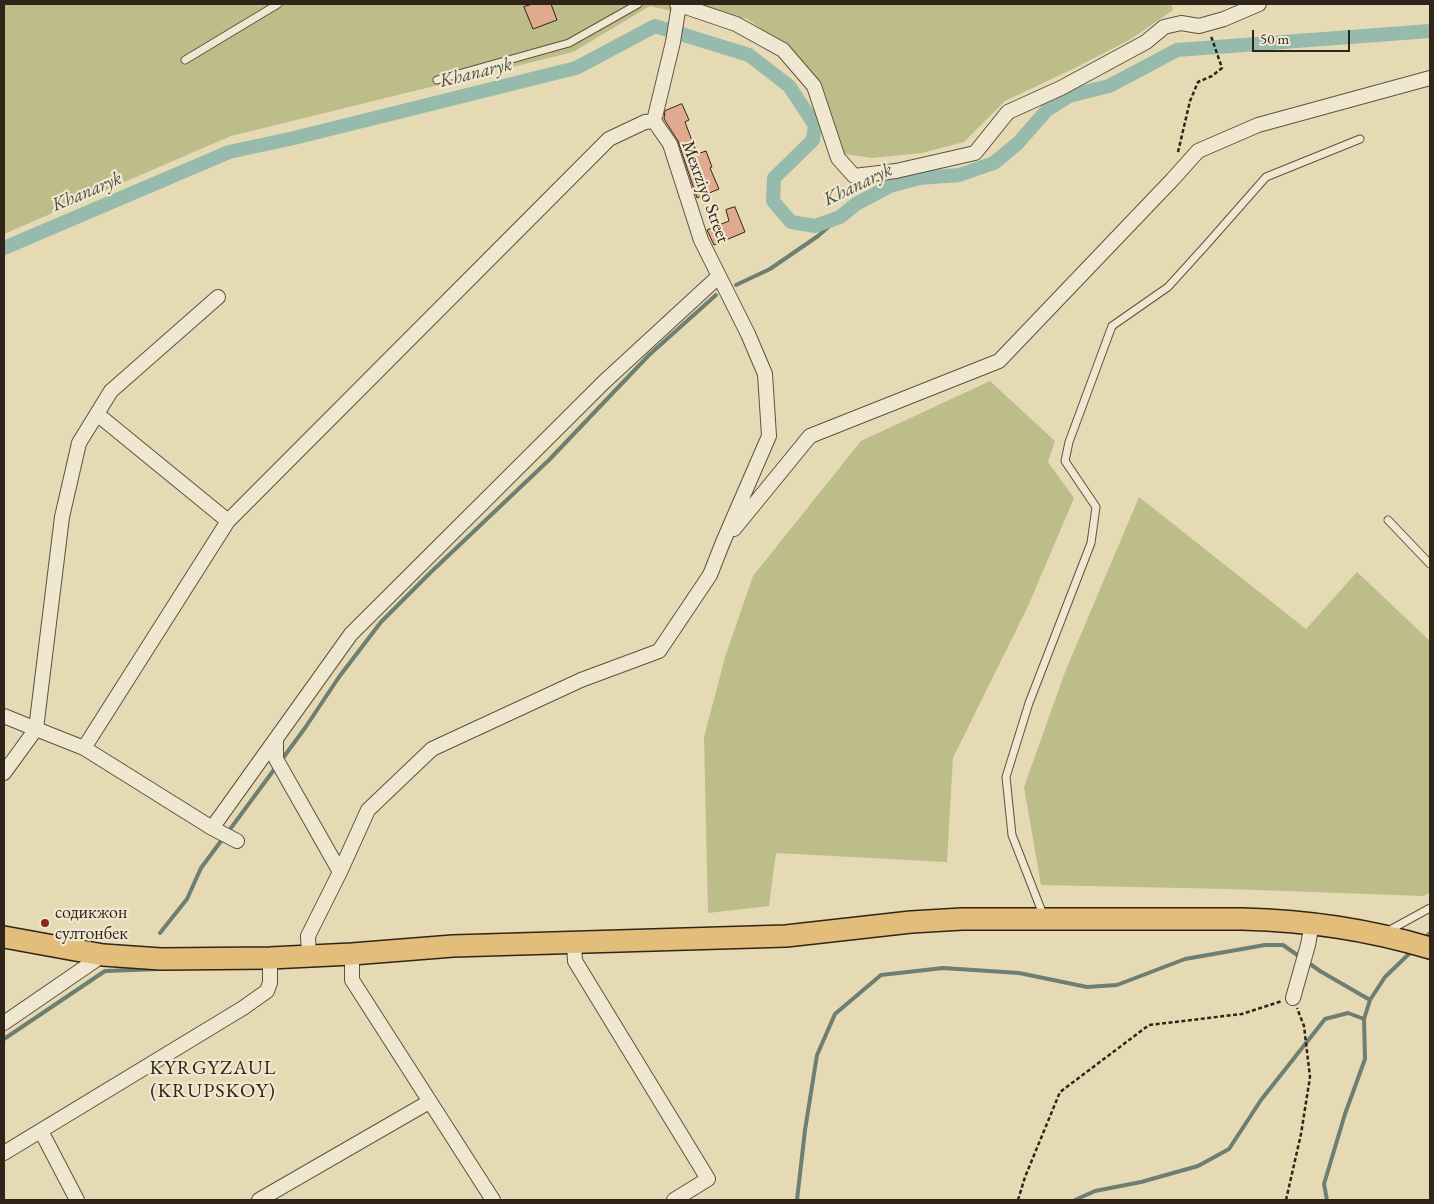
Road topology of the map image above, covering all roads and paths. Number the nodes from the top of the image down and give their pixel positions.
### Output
1 (278, 4) edge
2 (638, 4) edge
3 (678, 4) edge
4 (1259, 4) edge
5 (1206, 24) junction
6 (185, 60) dead end
7 (1430, 78) edge
8 (437, 80) dead end
9 (654, 121) junction
10 (1360, 139) dead end
11 (1178, 154) dead end
12 (718, 277) junction
13 (218, 297) dead end
14 (97, 414) junction
15 (1388, 520) dead end
16 (228, 521) junction
17 (723, 542) junction
18 (1430, 564) edge
19 (4, 716) edge
20 (36, 729) junction
21 (276, 739) junction
22 (84, 748) junction
23 (4, 773) edge
24 (216, 830) junction
25 (236, 841) dead end
26 (340, 872) junction
27 (1430, 908) edge
28 (1045, 920) junction
29 (1312, 923) junction
30 (1381, 935) junction
31 (4, 936) edge
32 (574, 942) junction
33 (1422, 946) edge
34 (352, 954) junction
35 (103, 955) junction
36 (309, 957) junction
37 (270, 958) junction
38 (1294, 993) junction
39 (4, 1023) edge
40 (429, 1102) junction
41 (40, 1131) junction
42 (4, 1153) edge
43 (77, 1200) edge
44 (258, 1200) edge
45 (493, 1200) edge
46 (674, 1200) edge
47 (1018, 1200) edge
48 (1286, 1200) edge

1 - 6 lane
2 - 8 lane
3 - 5 street
3 - 9 street
4 - 5 street
5 - 11 path
7 - 17 street
9 - 12 street, Mexrziyo Street
9 - 16 street
10 - 28 lane
12 - 17 street, Mexrziyo Street
12 - 21 street
13 - 14 street
14 - 16 street
14 - 20 street
15 - 18 lane
16 - 22 street
17 - 26 street, Mexrziyo Street
19 - 20 street
20 - 22 street
20 - 23 street
21 - 24 street
21 - 26 street
22 - 24 street
24 - 25 street
26 - 36 street, Mexrziyo Street
27 - 30 lane
28 - 29 main road
28 - 32 main road
29 - 30 main road
29 - 38 street
30 - 33 main road
31 - 35 main road
32 - 34 main road
32 - 46 street
34 - 36 main road
34 - 40 street
35 - 37 main road
35 - 39 street
36 - 37 main road
37 - 41 street
38 - 47 path
38 - 48 path
40 - 44 street
40 - 45 street
41 - 42 street
41 - 43 street

